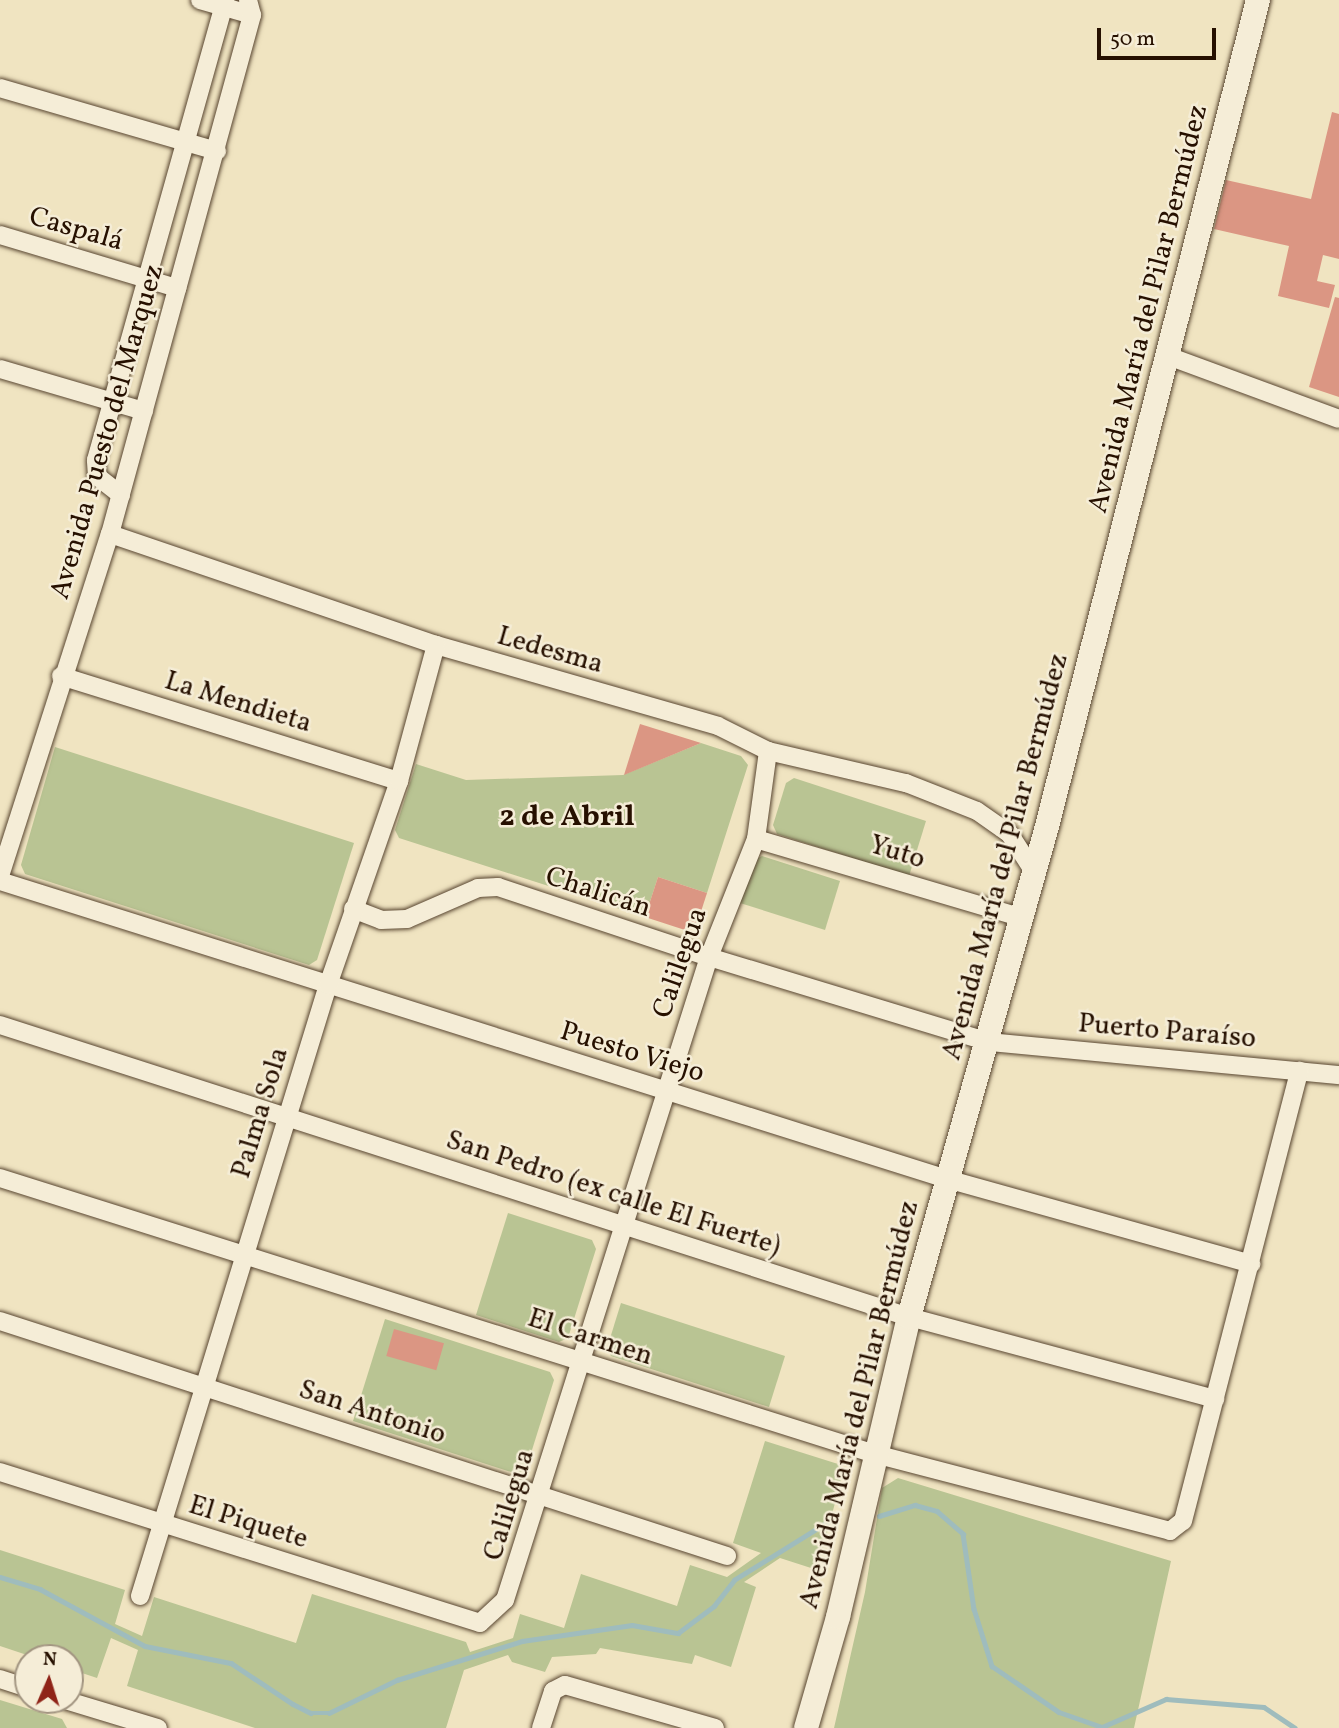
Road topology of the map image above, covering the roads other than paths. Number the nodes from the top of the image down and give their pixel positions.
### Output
1 (200, 0) edge
2 (1258, 0) edge
3 (224, 3) edge
4 (250, 8) edge
5 (0, 88) edge
6 (185, 141) junction
7 (217, 150) junction
8 (0, 235) edge
9 (146, 279) junction
10 (177, 288) junction
11 (1168, 356) junction
12 (0, 369) edge
13 (112, 401) junction
14 (144, 411) junction
15 (1339, 419) edge
16 (121, 495) junction
17 (110, 534) junction
18 (436, 645) junction
19 (61, 676) junction
20 (768, 751) junction
21 (399, 781) junction
22 (756, 839) junction
23 (1034, 872) junction
24 (0, 879) edge
25 (354, 909) junction
26 (1023, 918) junction
27 (709, 957) junction
28 (328, 985) junction
29 (0, 1025) edge
30 (989, 1042) junction
31 (1299, 1071) junction
32 (1339, 1075) edge
33 (666, 1092) junction
34 (288, 1116) junction
35 (0, 1178) edge
36 (947, 1179) junction
37 (624, 1225) junction
38 (245, 1254) junction
39 (1251, 1264) junction
40 (909, 1317) junction
41 (0, 1321) edge
42 (580, 1363) junction
43 (203, 1384) junction
44 (1214, 1399) junction
45 (875, 1454) junction
46 (0, 1472) edge
47 (541, 1496) junction
48 (160, 1524) junction
49 (727, 1556) dead end
50 (139, 1596) dead end
51 (480, 1623) joint
52 (84, 1706) edge
53 (96, 1710) junction
54 (91, 1728) edge
55 (158, 1728) edge
56 (541, 1728) edge
57 (715, 1728) edge
58 (806, 1728) edge

1 - 3 street
2 - 11 street, Avenida María del Pilar Bermúdez
3 - 4 street
3 - 6 street
4 - 7 street, Avenida Puesto del Marquez
5 - 6 street
6 - 7 street
6 - 9 street
7 - 10 street, Avenida Puesto del Marquez
8 - 9 street, Caspalá
9 - 10 street, Caspalá
9 - 13 street
10 - 14 street, Avenida Puesto del Marquez
11 - 15 street
11 - 23 street, Avenida María del Pilar Bermúdez
12 - 13 street
13 - 14 street
13 - 16 street
14 - 16 street, Avenida Puesto del Marquez
16 - 17 street, Avenida Puesto del Marquez
17 - 18 street, Ledesma
17 - 19 street, Avenida Puesto del Marquez
18 - 20 street, Ledesma
18 - 21 street, Palma Sola
19 - 21 street, La Mendieta
19 - 24 street, Avenida Puesto del Marquez
20 - 22 street, Calilegua
20 - 23 street, Ledesma
21 - 25 street, Palma Sola
22 - 26 street, Yuto
22 - 27 street, Calilegua
23 - 26 street, Avenida María del Pilar Bermúdez
24 - 28 street, Puesto Viejo
25 - 27 street, Chalicán
25 - 28 street, Palma Sola
26 - 30 street, Avenida María del Pilar Bermúdez
27 - 30 street, Chalicán
27 - 33 street, Calilegua
28 - 33 street, Puesto Viejo
28 - 34 street, Palma Sola
29 - 34 street, San Pedro (ex calle El Fuerte)
30 - 31 street, Puerto Paraíso
30 - 36 street, Avenida María del Pilar Bermúdez
31 - 32 street, Puerto Paraíso
31 - 39 street
33 - 36 street, Puesto Viejo
33 - 37 street, Calilegua
34 - 37 street, San Pedro (ex calle El Fuerte)
34 - 38 street, Palma Sola
35 - 38 street, El Carmen
36 - 39 street, Puesto Viejo
36 - 40 street, Avenida María del Pilar Bermúdez
37 - 40 street, San Pedro (ex calle El Fuerte)
37 - 42 street, Calilegua
38 - 42 street, El Carmen
38 - 43 street, Palma Sola
39 - 44 street
40 - 44 street, San Pedro (ex calle El Fuerte)
40 - 45 street, Avenida María del Pilar Bermúdez
41 - 43 street, San Antonio
42 - 45 street, El Carmen
42 - 47 street, Calilegua
43 - 47 street, San Antonio
43 - 48 street, Palma Sola
44 - 45 street, El Carmen
45 - 58 street, Avenida María del Pilar Bermúdez
46 - 48 street, El Piquete
47 - 49 street, San Antonio
47 - 51 street, Calilegua
48 - 50 street, Palma Sola
48 - 51 street, El Piquete
52 - 53 street
53 - 54 street
53 - 55 street
56 - 57 street

